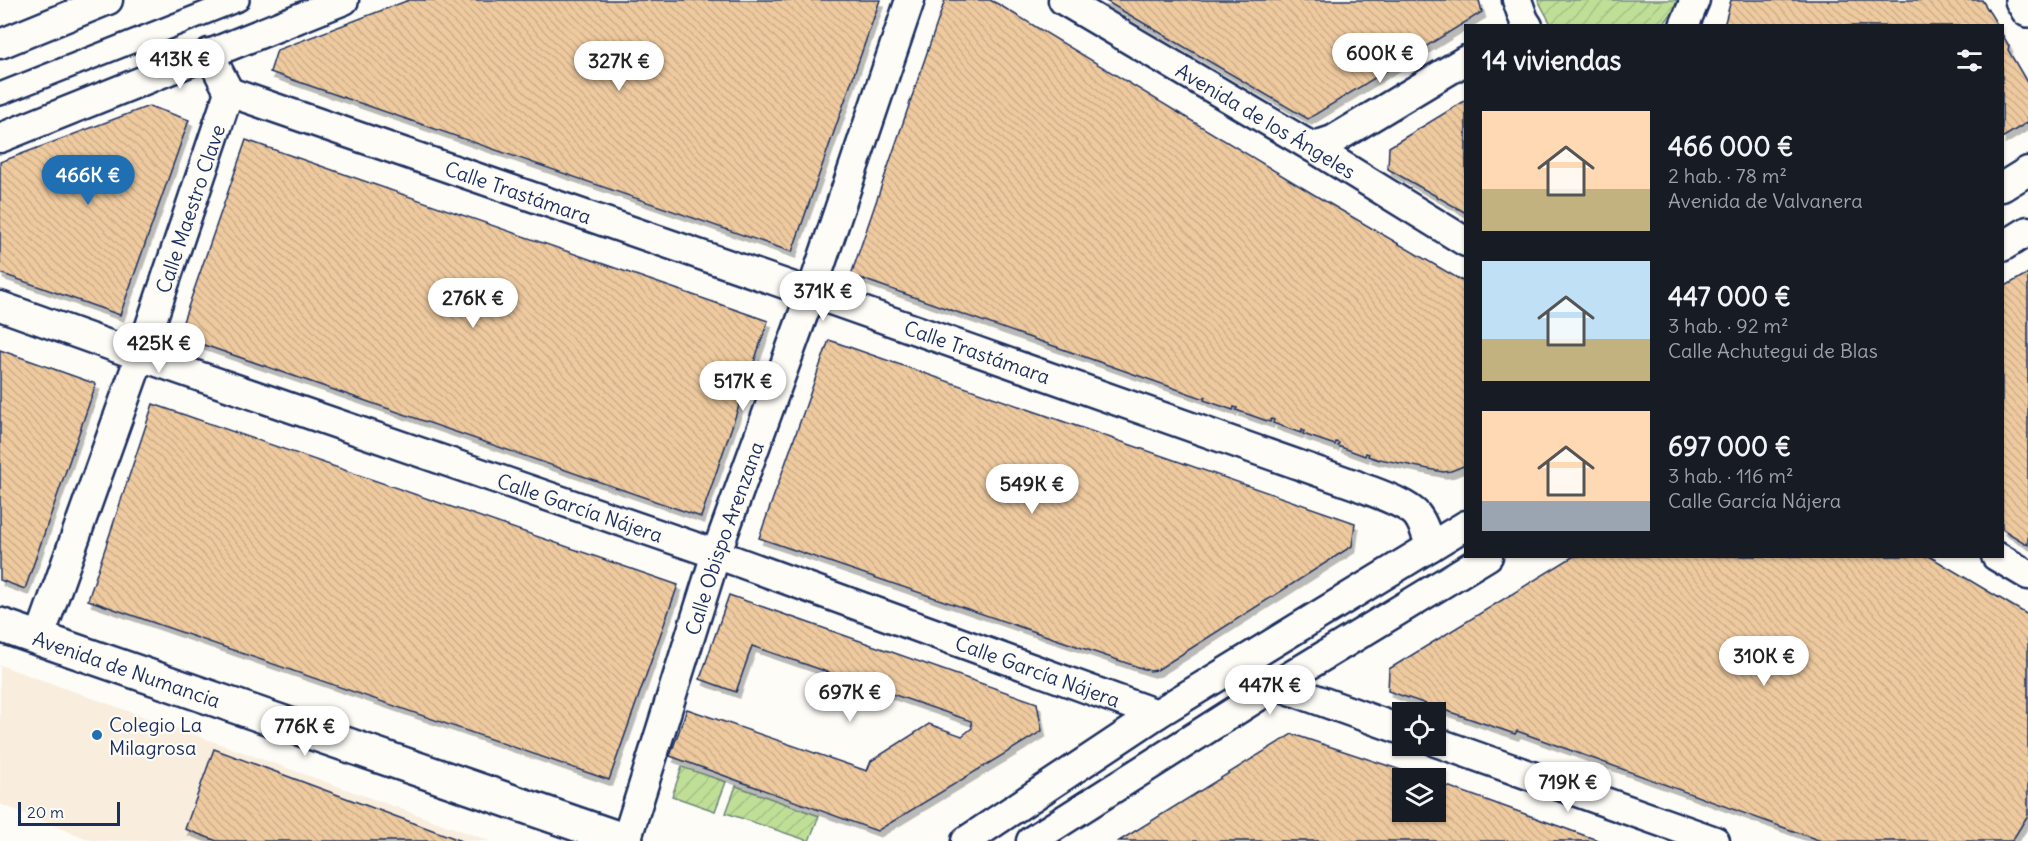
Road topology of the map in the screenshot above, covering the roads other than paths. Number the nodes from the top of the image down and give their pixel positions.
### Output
1 (108, 0) edge
2 (238, 0) edge
3 (344, 0) edge
4 (910, 0) edge
5 (1063, 0) edge
6 (1695, 0) edge
7 (2022, 0) edge
8 (2028, 10) edge
9 (1685, 24) edge
10 (0, 45) edge
11 (209, 52) junction
12 (1464, 61) edge
13 (228, 92) junction
14 (0, 94) edge
15 (0, 138) edge
16 (1312, 147) junction
17 (2028, 171) edge
18 (2004, 186) edge
19 (2028, 231) edge
20 (1464, 241) edge
21 (2004, 246) edge
22 (811, 293) junction
23 (0, 306) edge
24 (140, 356) junction
25 (1464, 526) edge
26 (1430, 547) junction
27 (716, 554) junction
28 (1485, 558) edge
29 (1999, 558) edge
30 (2028, 575) edge
31 (0, 625) edge
32 (39, 639) junction
33 (1276, 685) junction
34 (1158, 714) junction
35 (1392, 726) edge
36 (1446, 746) edge
37 (626, 841) edge
38 (966, 841) edge
39 (1031, 841) edge
40 (1715, 841) edge

1 - 10 street
2 - 14 street
3 - 11 street
4 - 22 street, Calle Obispo Arenzana
5 - 16 street, Avenida de los Ángeles
6 - 9 street
7 - 8 street
11 - 13 street
11 - 15 street
12 - 16 street
13 - 22 street, Calle Trastámara
13 - 24 street, Calle Maestro Clave
16 - 20 street, Avenida de los Ángeles
17 - 18 street
19 - 21 street
22 - 26 street, Calle Trastámara
22 - 27 street, Calle Obispo Arenzana
23 - 24 street, Calle García Nájera
24 - 27 street, Calle García Nájera
24 - 32 street, Calle Maestro Clave
25 - 26 street
26 - 34 street
27 - 34 street, Calle García Nájera
27 - 37 street, Calle Obispo Arenzana
28 - 33 street
29 - 30 street
31 - 32 street, Avenida de Numancia
32 - 37 street, Avenida de Numancia
33 - 35 street
33 - 39 street
34 - 38 street
36 - 40 street

